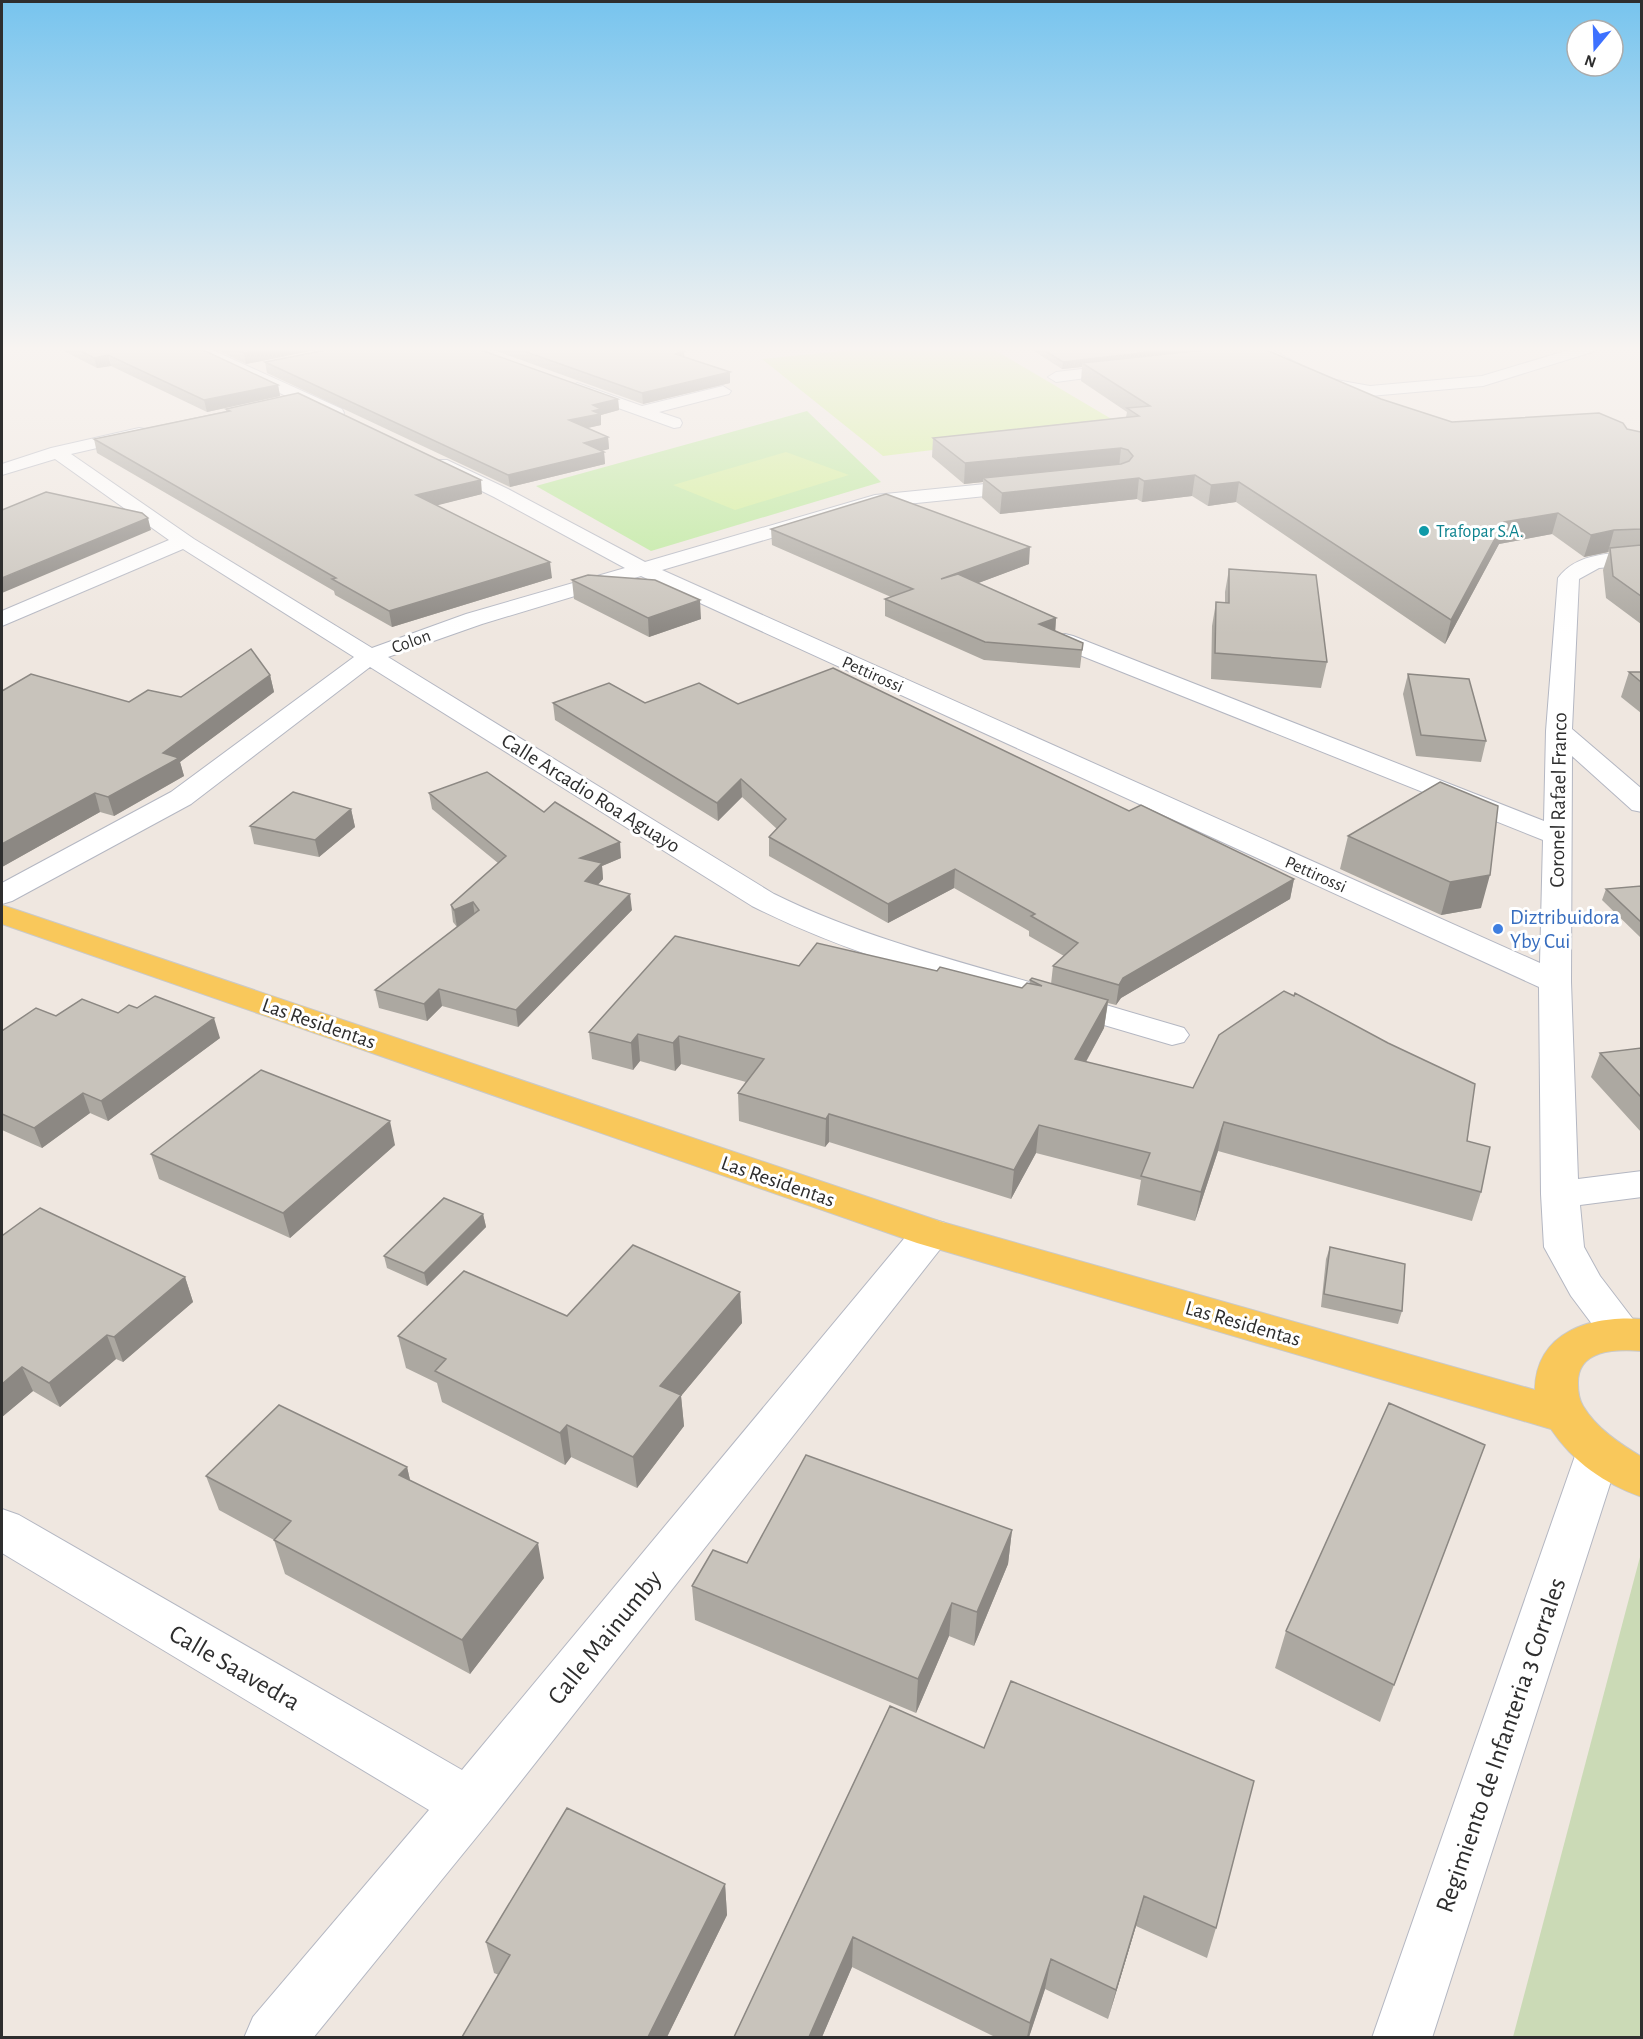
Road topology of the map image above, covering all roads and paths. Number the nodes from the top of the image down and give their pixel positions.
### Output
1 (92, 444) edge
2 (57, 452) junction
3 (419, 453) edge
4 (2, 470) edge
5 (1050, 483) edge
6 (184, 541) junction
7 (1641, 558) edge
8 (642, 570) junction
9 (2, 619) edge
10 (1065, 641) edge
11 (370, 656) junction
12 (1558, 731) junction
13 (1641, 804) edge
14 (1557, 836) junction
15 (2, 895) edge
16 (2, 914) edge
17 (1554, 982) junction
18 (1172, 1035) dead end
19 (1641, 1185) edge
20 (1560, 1194) junction
21 (931, 1233) junction
22 (1632, 1334) edge
23 (1565, 1416) junction
24 (1598, 1453) junction
25 (1641, 1478) edge
26 (2, 1529) edge
27 (469, 1804) junction
28 (274, 2037) edge
29 (1402, 2037) edge

1 - 2 street
2 - 4 street
2 - 6 street, Calle Arcadio Roa Aguayo
3 - 8 street, Pettirossi
5 - 8 street, Colon
6 - 9 street
6 - 11 street, Calle Arcadio Roa Aguayo
7 - 12 street, Coronel Rafael Franco
8 - 11 street, Colon
8 - 17 street, Pettirossi
10 - 14 street
11 - 15 street, Colon
11 - 18 street, Calle Arcadio Roa Aguayo
12 - 13 street
12 - 14 street, Coronel Rafael Franco
14 - 17 street, Coronel Rafael Franco
16 - 21 main road, Las Residentas
17 - 20 street, Coronel Rafael Franco
19 - 20 street
20 - 22 street, Coronel Rafael Franco
21 - 23 main road, Las Residentas
21 - 27 street, Calle Mainumby
22 - 23 main road
23 - 24 main road
24 - 25 main road
24 - 29 street, Regimiento de Infanteria 3 Corrales
26 - 27 street, Calle Saavedra
27 - 28 street, Calle Mainumby

